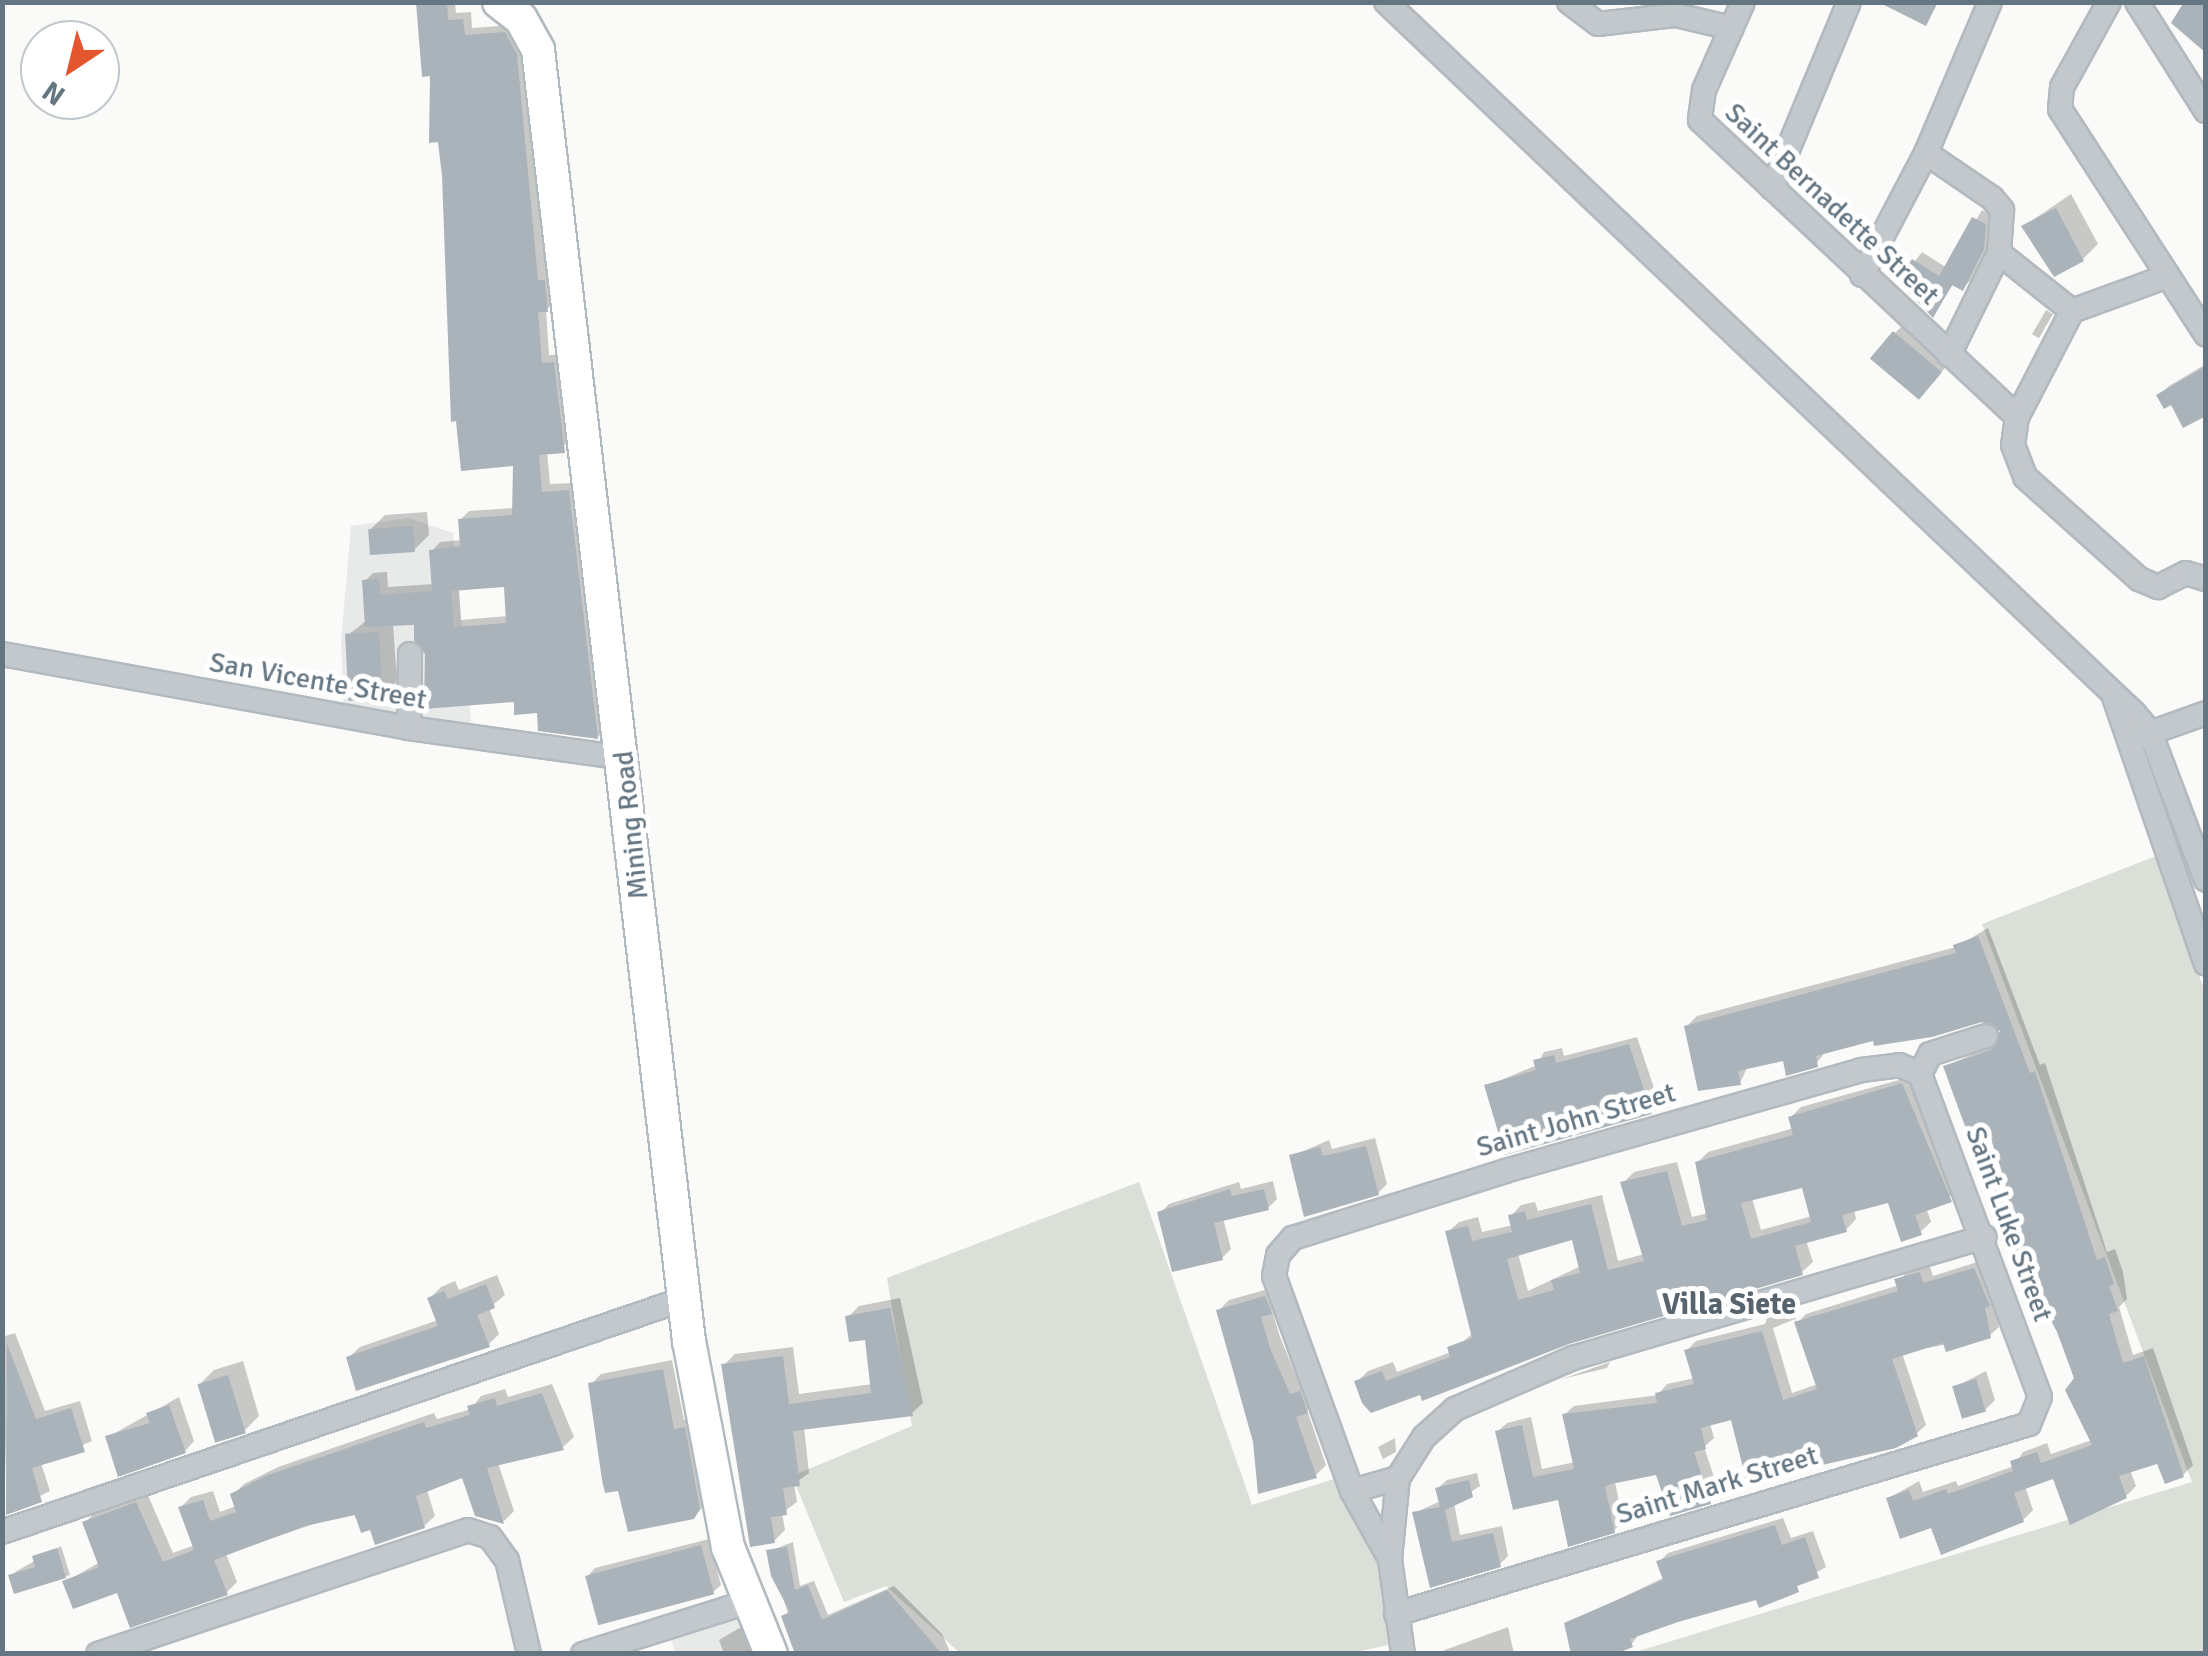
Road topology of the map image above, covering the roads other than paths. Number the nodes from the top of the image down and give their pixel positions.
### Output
1 (499, 2) edge
2 (1386, 2) edge
3 (1569, 2) edge
4 (1742, 2) edge
5 (1849, 2) edge
6 (1990, 2) edge
7 (2109, 2) edge
8 (2136, 2) edge
9 (1732, 28) junction
10 (2204, 105) edge
11 (1926, 153) junction
12 (1772, 188) junction
13 (1999, 253) junction
14 (1862, 275) junction
15 (2168, 276) junction
16 (2072, 311) junction
17 (2206, 336) edge
18 (1949, 355) junction
19 (2017, 417) junction
20 (2206, 579) edge
21 (2, 654) edge
22 (410, 654) dead end
23 (2206, 713) edge
24 (409, 728) junction
25 (2140, 737) junction
26 (624, 758) junction
27 (2206, 880) edge
28 (2201, 938) edge
29 (2206, 964) edge
30 (1986, 1036) dead end
31 (1920, 1074) junction
32 (1985, 1237) junction
33 (684, 1299) junction
34 (2040, 1397) joint
35 (1398, 1478) junction
36 (1352, 1491) junction
37 (4, 1528) edge
38 (1390, 1559) junction
39 (746, 1603) junction
40 (1396, 1614) junction
41 (98, 1654) edge
42 (529, 1654) edge
43 (583, 1654) edge
44 (771, 1654) edge
45 (1403, 1654) edge

1 - 26 street, Mining Road
2 - 25 street
3 - 9 street
4 - 9 street, Saint Bernadette Street
5 - 12 street
6 - 11 street
7 - 15 street
8 - 10 street
9 - 12 street, Saint Bernadette Street
11 - 13 street
11 - 14 street
12 - 14 street, Saint Bernadette Street
13 - 16 street
13 - 18 street
14 - 18 street, Saint Bernadette Street
15 - 16 street
15 - 17 street
16 - 19 street
18 - 19 street, Saint Bernadette Street
19 - 20 street
21 - 24 street, San Vicente Street
22 - 24 street
23 - 25 street
24 - 26 street, San Vicente Street
25 - 27 street
25 - 28 street
26 - 33 street, Mining Road
28 - 29 street
30 - 31 street
31 - 32 street, Saint Luke Street
31 - 36 street, Saint John Street
32 - 34 street, Saint Luke Street
32 - 35 street
33 - 37 street
33 - 39 street, Mining Road
34 - 40 street, Saint Mark Street
35 - 36 street
35 - 38 street
36 - 38 street
38 - 40 street
39 - 43 street
39 - 44 street, Mining Road
40 - 45 street
41 - 42 street

